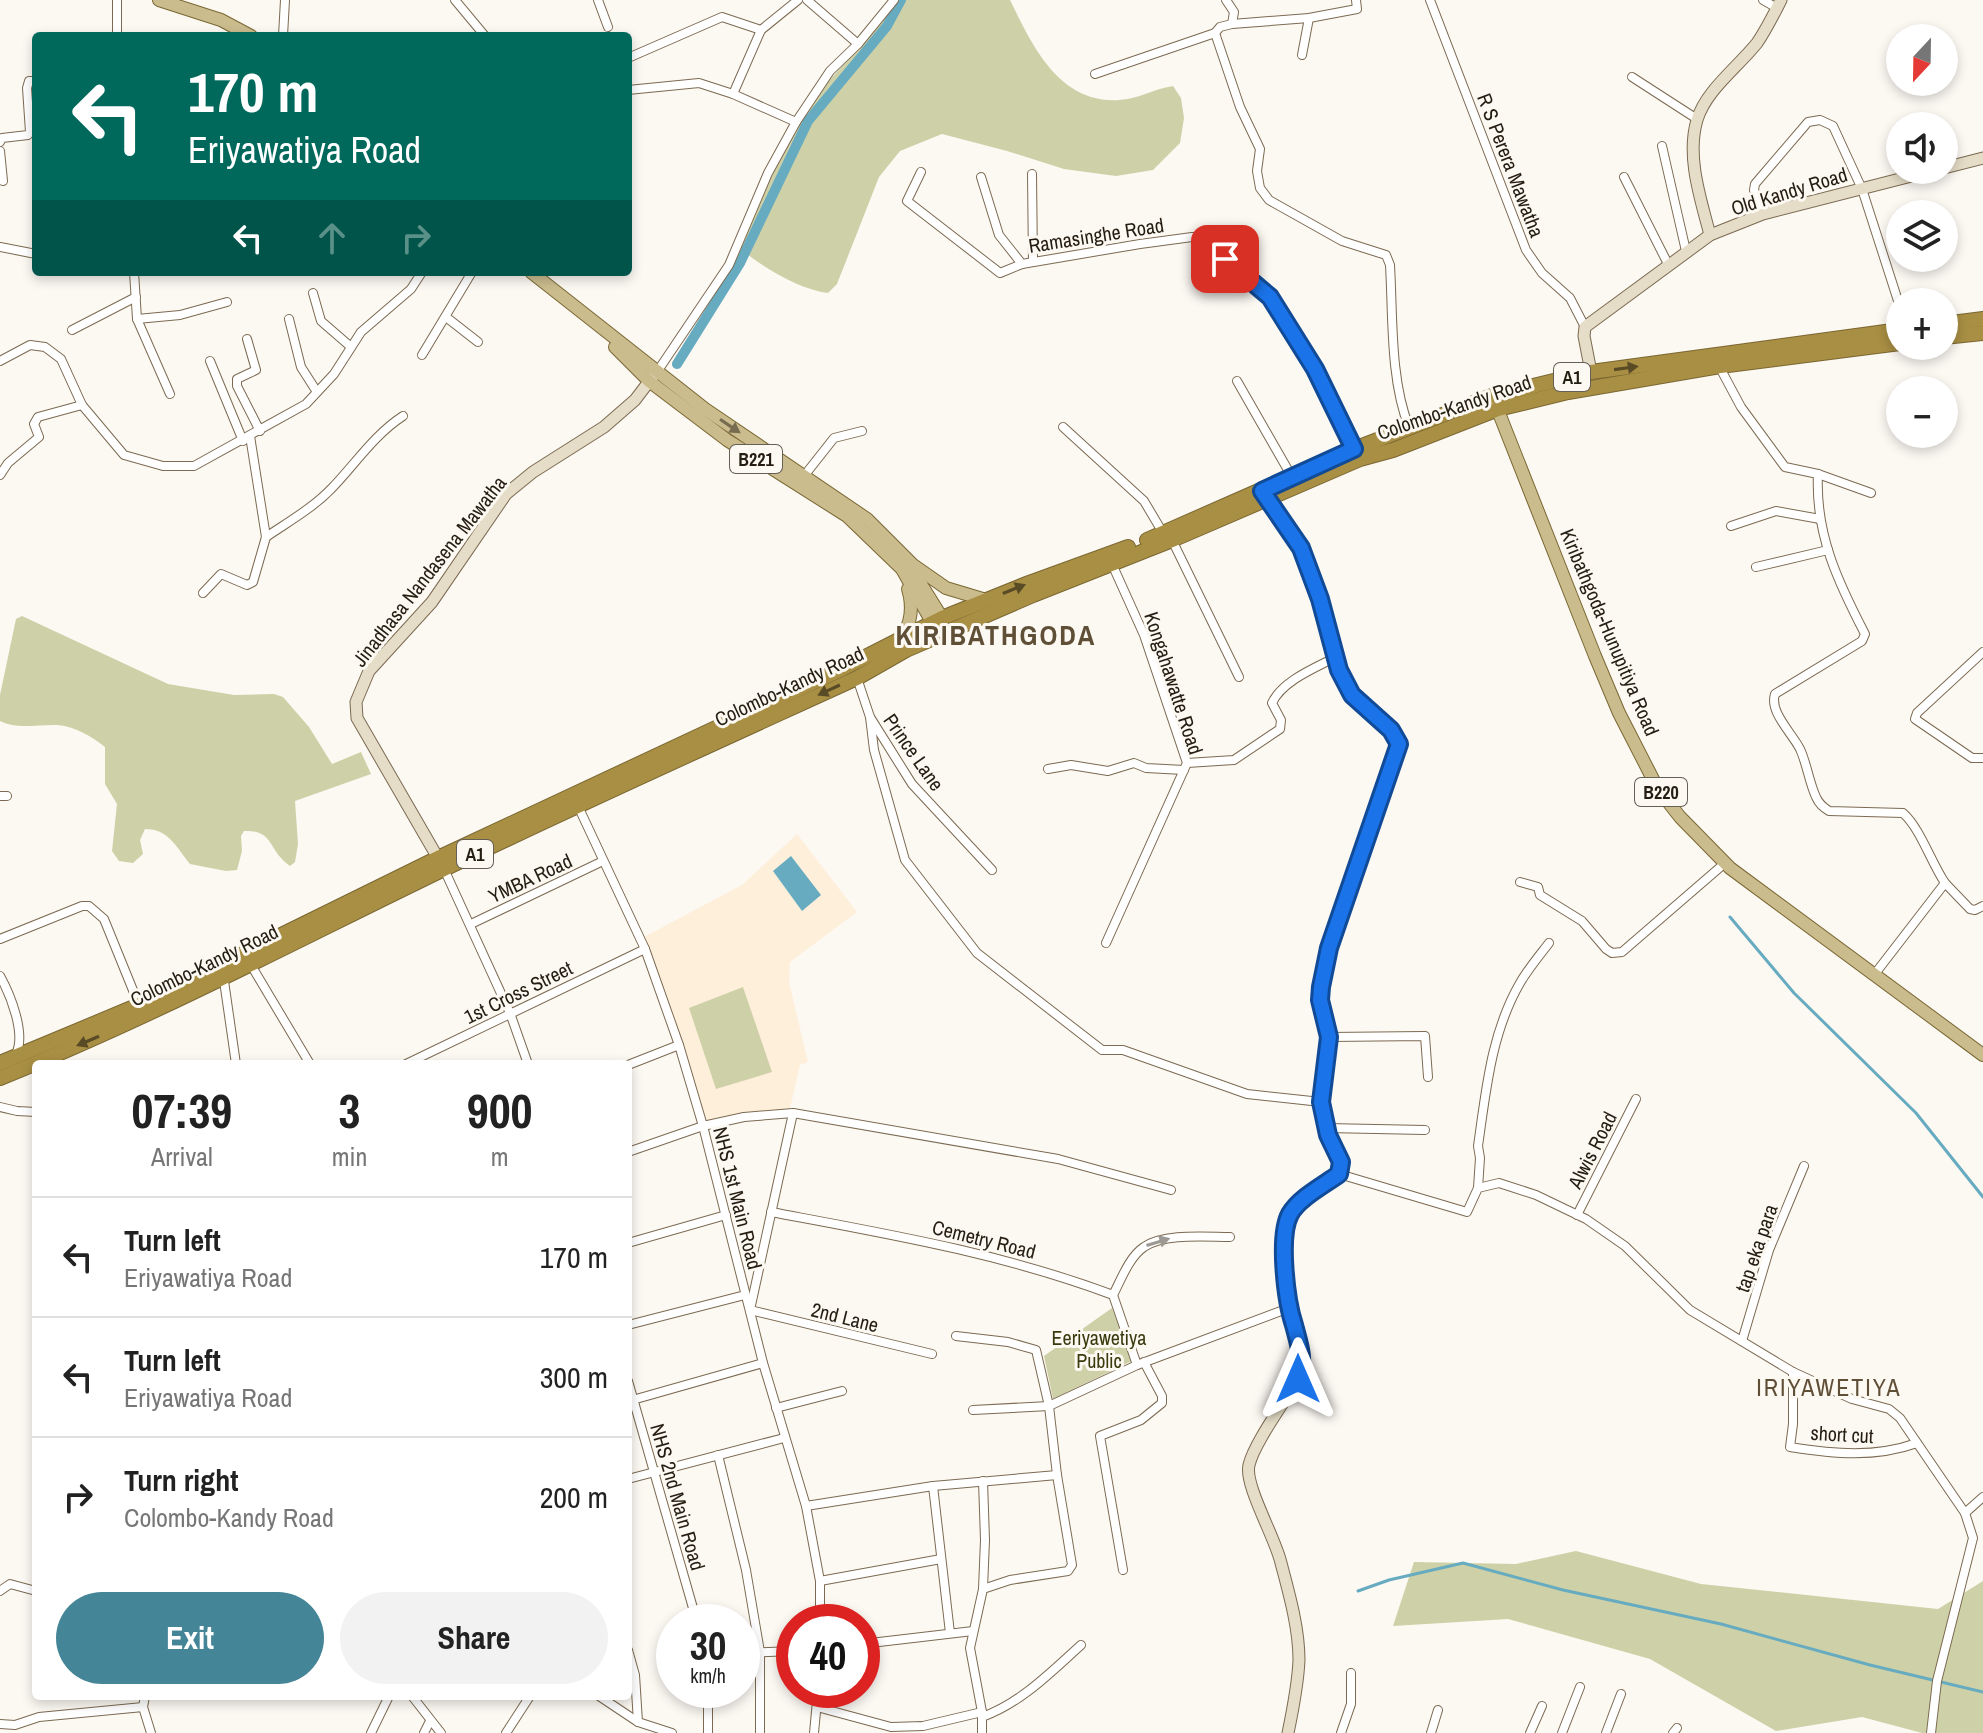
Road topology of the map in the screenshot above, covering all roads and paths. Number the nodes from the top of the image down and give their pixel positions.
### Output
1 (117, 0) edge
2 (159, 0) edge
3 (285, 0) edge
4 (455, 0) edge
5 (598, 0) edge
6 (798, 0) edge
7 (807, 0) edge
8 (894, 0) edge
9 (1226, 0) edge
10 (1356, 0) edge
11 (1430, 0) edge
12 (1763, 0) edge
13 (1779, 4) edge
14 (1309, 18) junction
15 (1232, 24) junction
16 (608, 27) dead end
17 (761, 30) junction
18 (117, 32) edge
19 (244, 32) edge
20 (283, 32) edge
21 (482, 32) edge
22 (1215, 33) junction
23 (858, 44) junction
24 (1302, 55) dead end
25 (632, 56) edge
26 (1095, 74) dead end
27 (1632, 77) dead end
28 (32, 81) edge
29 (632, 90) edge
30 (733, 94) junction
31 (1697, 119) junction
32 (796, 122) junction
33 (0, 142) edge
34 (1662, 146) dead end
35 (0, 151) edge
36 (1983, 158) edge
37 (1958, 164) edge
38 (921, 172) dead end
39 (1032, 174) dead end
40 (981, 177) dead end
41 (1624, 177) dead end
42 (3, 181) dead end
43 (1886, 183) edge
44 (1862, 189) junction
45 (1763, 214) junction
46 (1710, 235) junction
47 (0, 247) edge
48 (1686, 251) junction
49 (32, 253) edge
50 (1033, 262) junction
51 (1022, 264) junction
52 (1668, 264) junction
53 (134, 276) edge
54 (419, 276) edge
55 (470, 276) edge
56 (536, 276) edge
57 (1894, 288) edge
58 (313, 293) dead end
59 (136, 297) junction
60 (227, 302) dead end
61 (446, 317) junction
62 (137, 319) junction
63 (289, 319) dead end
64 (1983, 319) edge
65 (1958, 322) edge
66 (1585, 327) junction
67 (72, 330) dead end
68 (1886, 332) edge
69 (1983, 333) edge
70 (1958, 336) edge
71 (247, 339) dead end
72 (478, 342) dead end
73 (1886, 344) edge
74 (351, 347) junction
75 (422, 355) dead end
76 (0, 361) edge
77 (210, 361) dead end
78 (1718, 361) junction
79 (1591, 372) junction
80 (653, 377) junction
81 (1237, 381) dead end
82 (317, 392) junction
83 (170, 394) dead end
84 (1495, 402) junction
85 (82, 405) junction
86 (403, 416) dead end
87 (1063, 427) dead end
88 (1409, 427) junction
89 (260, 431) junction
90 (862, 431) dead end
91 (247, 439) junction
92 (1354, 449) junction
93 (1818, 474) junction
94 (0, 475) edge
95 (804, 476) junction
96 (1292, 477) junction
97 (1871, 493) dead end
98 (1264, 496) junction
99 (1820, 519) junction
100 (1731, 526) dead end
101 (266, 537) junction
102 (1168, 537) junction
103 (1828, 550) junction
104 (1112, 564) junction
105 (906, 566) junction
106 (1756, 567) dead end
107 (203, 593) dead end
108 (986, 600) junction
109 (941, 627) junction
110 (901, 638) junction
111 (1983, 652) edge
112 (1336, 657) junction
113 (1239, 677) dead end
114 (857, 678) junction
115 (870, 717) junction
116 (1983, 758) edge
117 (1186, 766) junction
118 (1048, 769) dead end
119 (576, 801) junction
120 (603, 861) junction
121 (1725, 863) junction
122 (441, 864) junction
123 (992, 870) dead end
124 (1520, 882) dead end
125 (1945, 883) junction
126 (1983, 906) edge
127 (471, 924) junction
128 (0, 939) edge
129 (1106, 943) dead end
130 (1549, 943) dead end
131 (645, 949) junction
132 (251, 965) junction
133 (223, 972) junction
134 (1874, 975) junction
135 (0, 976) edge
136 (139, 1005) junction
137 (510, 1013) junction
138 (1329, 1037) junction
139 (679, 1045) junction
140 (1983, 1055) edge
141 (235, 1060) edge
142 (308, 1060) edge
143 (414, 1060) edge
144 (527, 1060) edge
145 (11, 1063) edge
146 (632, 1063) edge
147 (1428, 1077) dead end
148 (0, 1078) edge
149 (1636, 1099) dead end
150 (1321, 1102) junction
151 (0, 1107) edge
152 (32, 1112) edge
153 (793, 1113) junction
154 (703, 1126) junction
155 (1326, 1128) junction
156 (1425, 1130) dead end
157 (632, 1151) edge
158 (1804, 1166) dead end
159 (1339, 1174) junction
160 (1478, 1188) junction
161 (1171, 1190) dead end
162 (771, 1212) junction
163 (726, 1215) junction
164 (1577, 1215) junction
165 (1230, 1237) dead end
166 (632, 1242) edge
167 (745, 1295) junction
168 (1113, 1295) junction
169 (1289, 1308) junction
170 (750, 1310) junction
171 (632, 1324) edge
172 (956, 1336) dead end
173 (1742, 1341) junction
174 (932, 1354) dead end
175 (763, 1363) junction
176 (1141, 1364) junction
177 (1793, 1372) junction
178 (842, 1391) dead end
179 (632, 1401) edge
180 (632, 1404) edge
181 (1049, 1406) junction
182 (776, 1408) junction
183 (973, 1410) dead end
184 (784, 1438) junction
185 (1917, 1443) junction
186 (718, 1455) junction
187 (653, 1472) junction
188 (1057, 1475) junction
189 (632, 1478) edge
190 (983, 1481) junction
191 (933, 1486) junction
192 (1983, 1497) edge
193 (806, 1506) junction
194 (1965, 1513) junction
195 (941, 1559) junction
196 (1123, 1570) dead end
197 (820, 1581) junction
198 (983, 1589) junction
199 (32, 1590) edge
200 (0, 1591) edge
201 (692, 1604) edge
202 (752, 1604) edge
203 (820, 1604) edge
204 (973, 1631) junction
205 (950, 1633) junction
206 (880, 1642) edge
207 (1081, 1645) dead end
208 (760, 1652) edge
209 (776, 1652) edge
210 (632, 1664) edge
211 (1351, 1673) dead end
212 (1580, 1687) dead end
213 (1621, 1694) dead end
214 (144, 1700) edge
215 (387, 1700) edge
216 (415, 1700) edge
217 (527, 1700) edge
218 (605, 1700) edge
219 (1542, 1706) dead end
220 (143, 1707) junction
221 (708, 1708) edge
222 (760, 1708) edge
223 (817, 1708) edge
224 (821, 1708) edge
225 (1438, 1710) dead end
226 (982, 1714) junction
227 (430, 1721) junction
228 (638, 1722) junction
229 (0, 1724) edge
230 (151, 1733) edge
231 (371, 1733) edge
232 (424, 1733) edge
233 (441, 1733) edge
234 (506, 1733) edge
235 (672, 1733) edge
236 (708, 1733) edge
237 (760, 1733) edge
238 (814, 1733) edge
239 (982, 1733) edge
240 (1288, 1733) edge
241 (1341, 1733) edge
242 (1431, 1733) edge
243 (1530, 1733) edge
244 (1562, 1733) edge
245 (1606, 1733) edge
246 (1931, 1733) edge

1 - 18 street
2 - 19 main road
3 - 20 street
4 - 21 street
5 - 16 street
6 - 17 street
7 - 23 street
8 - 23 street
9 - 15 street
10 - 14 street
11 - 66 street, R S Perera Mawatha
12 - 13 street
13 - 31 street
14 - 15 street
14 - 24 street
15 - 22 street
17 - 25 street
17 - 30 street
22 - 26 street
22 - 88 street
23 - 32 street
27 - 31 street
28 - 33 street
29 - 30 street
30 - 32 street
31 - 46 street
32 - 80 street
34 - 48 street
35 - 42 street
36 - 37 street
38 - 51 street
39 - 50 street
40 - 51 street, Ramasinghe Road
41 - 52 street
43 - 44 street, Old Kandy Road
44 - 45 street, Old Kandy Road
44 - 45 street
44 - 57 street
45 - 46 street, Old Kandy Road
46 - 48 street, Old Kandy Road
47 - 49 street
48 - 52 street, Old Kandy Road
50 - 51 street, Ramasinghe Road
50 - 92 street, Ramasinghe Road
52 - 66 street, Old Kandy Road
53 - 59 street
54 - 74 street
55 - 61 street
56 - 80 main road, B221
58 - 74 street
59 - 62 street
59 - 67 street
60 - 62 street
61 - 72 street
61 - 75 street
62 - 83 street
63 - 82 street
64 - 65 highway
66 - 79 street
68 - 78 highway, Colombo-Kandy Road / A1
69 - 70 highway
71 - 89 street
73 - 78 highway, Colombo-Kandy Road / A1
74 - 82 street
76 - 85 street
77 - 91 street
79 -> 78 highway, Colombo-Kandy Road / A1
78 - 84 highway, Colombo-Kandy Road / A1
78 - 93 street
79 - 84 highway, Colombo-Kandy Road / A1
80 -> 95 main road, B221
80 - 105 main road, B221
80 - 122 street, Jinadhasa Nandasena Mawatha
81 - 96 street
82 - 89 street
84 - 88 highway, Colombo-Kandy Road / A1
84 - 98 highway, Colombo-Kandy Road / A1
84 - 121 main road, Kiribathgoda-Hunupitiya Road / B220
85 - 91 street
85 - 94 street
86 - 101 street
87 - 102 street
88 - 92 highway, Colombo-Kandy Road / A1
89 - 91 street
90 - 95 street
91 - 101 street
92 - 96 highway, Colombo-Kandy Road / A1
93 - 97 street
93 - 99 street
95 - 105 main road, B221
96 - 98 highway, Colombo-Kandy Road / A1
98 - 102 highway, Colombo-Kandy Road / A1
98 - 112 street
99 - 100 street
99 - 103 street
101 - 107 street
102 - 104 highway, Colombo-Kandy Road / A1
108 -> 102 highway, Colombo-Kandy Road / A1
102 - 113 street
103 - 106 street
103 - 125 street
104 - 109 highway, Colombo-Kandy Road / A1
104 - 117 street, Kongahawatte Road
105 - 108 main road
105 - 109 main road, B221
105 - 110 main road
108 - 109 highway, Colombo-Kandy Road / A1
109 - 110 highway, Colombo-Kandy Road / A1
109 - 114 highway, Colombo-Kandy Road / A1
110 - 119 highway, Colombo-Kandy Road / A1
111 - 116 street
112 - 117 street
112 - 138 street
114 - 115 street, Prince Lane
114 -> 119 highway, Colombo-Kandy Road / A1
115 - 123 street, Prince Lane
115 - 150 street
117 - 118 street
117 - 129 street, Kongahawatte Road
119 - 120 street, NHS 1st Main Road
119 - 122 highway, Colombo-Kandy Road / A1
120 - 127 street, YMBA Road
120 - 131 street, NHS 1st Main Road
121 - 124 street
121 - 134 main road, Kiribathgoda-Hunupitiya Road / B220
122 - 127 street
122 - 132 highway, Colombo-Kandy Road / A1
122 - 133 highway, Colombo-Kandy Road / A1
125 - 126 street
125 - 134 street
127 - 137 street
128 - 136 street
130 - 160 street
131 - 137 street, 1st Cross Street
131 - 139 street, NHS 1st Main Road
132 - 133 highway, Colombo-Kandy Road / A1
132 - 142 street
133 - 136 highway, Colombo-Kandy Road / A1
133 - 141 street
133 -> 145 highway, Colombo-Kandy Road / A1
134 - 140 main road, Kiribathgoda-Hunupitiya Road / B220
135 - 145 street
136 - 145 highway, Colombo-Kandy Road / A1
137 - 143 street, 1st Cross Street
137 - 144 street
138 - 147 street
138 - 150 street
139 - 146 street
139 - 154 street, NHS 1st Main Road
145 - 148 highway, Colombo-Kandy Road / A1
149 - 164 street, Alwis Road
150 - 155 street
151 - 152 street
153 - 154 street
153 - 161 street
153 - 162 street
154 - 157 street
154 - 163 street, NHS 1st Main Road
155 - 156 street
155 - 159 street
158 - 173 street, tap eka para
159 - 160 street
159 - 169 street
160 - 164 street
162 - 168 street, Cemetry Road
162 - 170 street
163 - 166 street
163 - 167 street, NHS 1st Main Road
164 - 173 street
168 -> 165 street
167 - 170 street, NHS 1st Main Road
167 - 171 street
168 - 176 street
169 - 176 street
169 - 240 street
170 - 174 street, 2nd Lane
170 - 175 street, NHS 1st Main Road
172 - 181 street
173 - 177 street
175 - 179 street
175 - 182 street, NHS 1st Main Road
176 - 181 street
176 - 196 street
177 - 185 street
177 - 185 street, short cut
178 - 182 street
180 - 187 street, NHS 2nd Main Road
181 - 183 street
181 - 188 street
182 - 184 street, NHS 1st Main Road
184 - 186 street
184 - 193 street, NHS 1st Main Road
185 - 194 street
186 - 187 street
186 - 202 street
187 - 189 street
187 - 201 street, NHS 2nd Main Road
188 - 190 street
188 - 198 street
190 - 191 street
190 - 198 street
191 - 193 street
191 - 195 street
192 - 194 street
193 - 197 street, NHS 1st Main Road
194 - 246 street
195 - 197 street
195 - 205 street
197 - 203 street, NHS 1st Main Road
198 - 204 street
199 - 200 street
204 - 205 street
204 - 226 street
205 - 206 street
207 - 226 street
208 - 209 street
210 - 228 street
211 - 241 street
212 - 244 street
213 - 245 street
214 - 220 street
215 - 231 street
216 - 227 street
217 - 234 street
218 - 228 street
219 - 243 street
220 - 229 street
220 - 230 street
221 - 236 street
222 - 237 street
223 - 238 street
224 - 226 street
225 - 242 street
226 - 239 street
227 - 232 street
227 - 233 street
228 - 235 street

